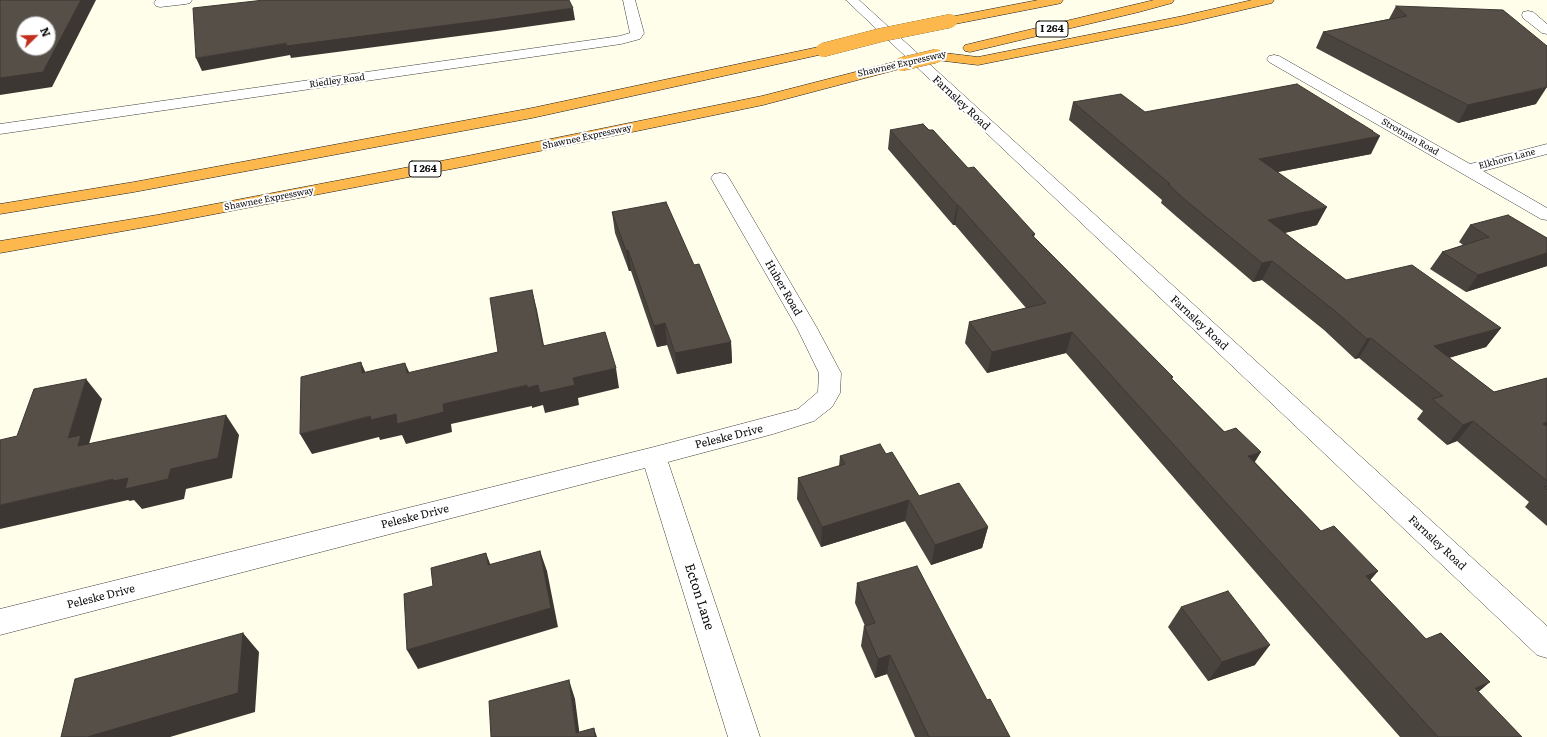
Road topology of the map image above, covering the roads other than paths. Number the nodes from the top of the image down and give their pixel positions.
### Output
1 (186, 0) edge
2 (629, 0) edge
3 (852, 0) edge
4 (997, 0) edge
5 (1057, 0) edge
6 (1168, 0) edge
7 (1268, 0) edge
8 (160, 3) dead end
9 (1528, 15) dead end
10 (950, 21) junction
11 (1547, 30) edge
12 (936, 56) junction
13 (1274, 59) dead end
14 (0, 129) edge
15 (1547, 148) edge
16 (1468, 170) junction
17 (720, 178) dead end
18 (0, 209) edge
19 (1547, 215) edge
20 (0, 247) edge
21 (824, 401) joint
22 (654, 456) junction
23 (0, 622) edge
24 (1547, 645) edge
25 (744, 737) edge

1 - 8 street
2 - 14 street, Riedley Road
3 - 24 street, Farnsley Road
4 - 10 highway
5 - 10 highway, I 264
6 - 12 highway, Shawnee Expressway / I 264
7 - 12 highway
9 - 11 street
10 - 18 highway, I 264, bridge
12 - 20 highway, Shawnee Expressway / I 264, bridge
13 - 16 street, Strotman Road
15 - 16 street, Elkhorn Lane
16 - 19 street, Strotman Road
17 - 21 street, Huber Road
21 - 22 street, Peleske Drive
22 - 23 street, Peleske Drive
22 - 25 street, Ecton Lane

